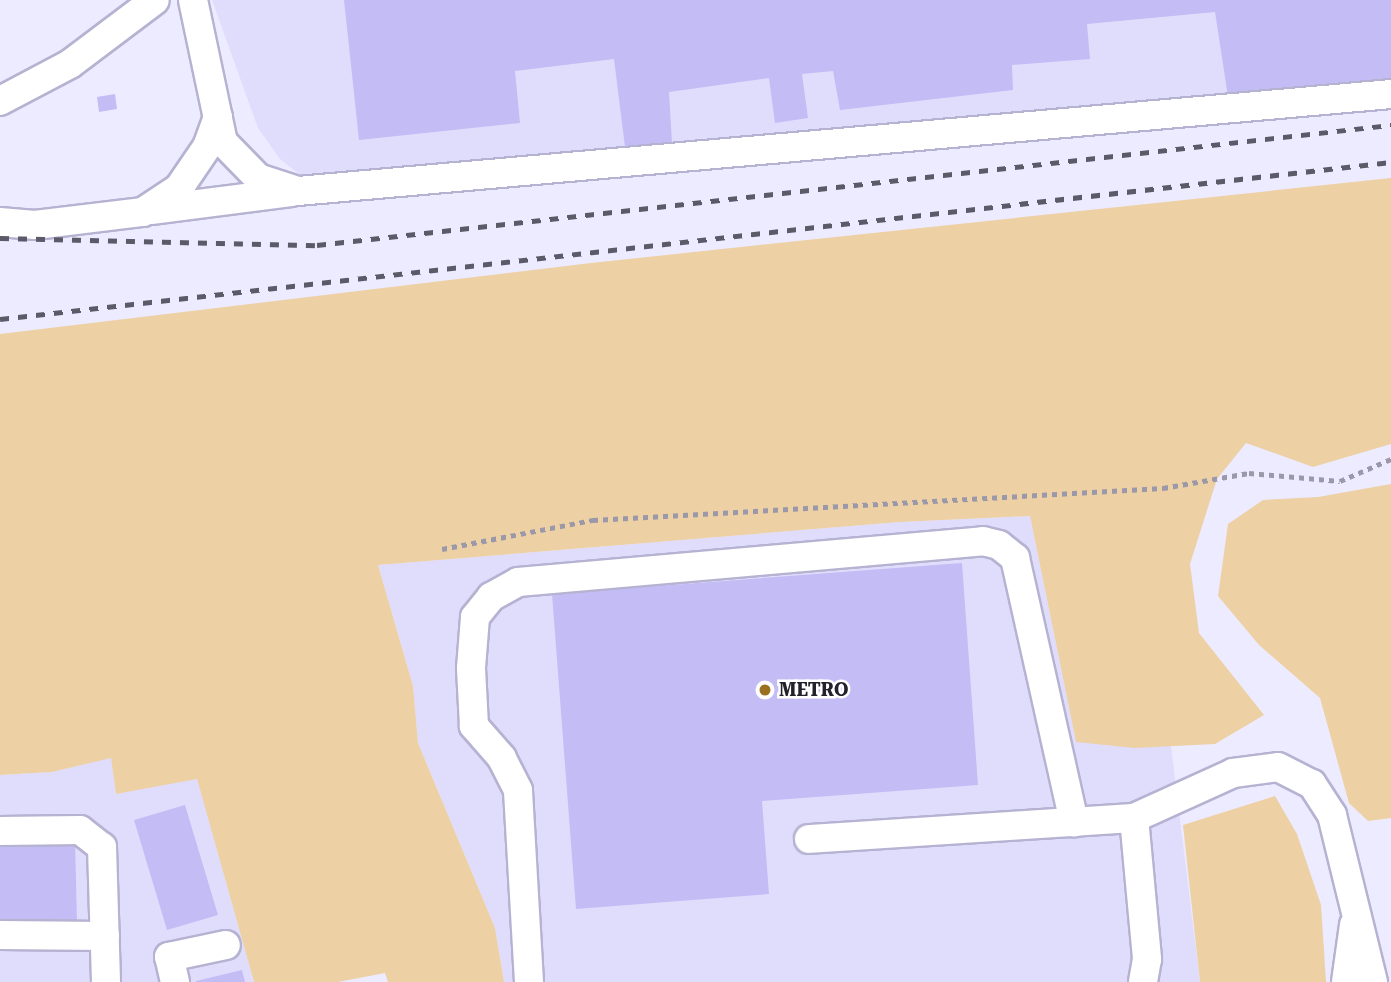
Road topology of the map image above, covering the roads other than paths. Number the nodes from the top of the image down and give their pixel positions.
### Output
1 (155, 0) edge
2 (194, 0) edge
3 (1391, 94) edge
4 (0, 101) edge
5 (218, 117) junction
6 (298, 191) junction
7 (143, 212) junction
8 (0, 222) edge
9 (1134, 818) junction
10 (1074, 822) junction
11 (0, 831) edge
12 (810, 839) dead end
13 (1354, 919) junction
14 (0, 934) edge
15 (105, 936) junction
16 (226, 945) dead end
17 (106, 982) edge
18 (175, 982) edge
19 (529, 982) edge
20 (1143, 982) edge
21 (1346, 982) edge
22 (1373, 982) edge

1 - 4 street
2 - 5 street
3 - 6 street
5 - 6 street
5 - 7 street
6 - 7 street
7 - 8 street
9 - 10 street
9 - 13 street
9 - 20 street
10 - 12 street
10 - 19 street
11 - 15 street
13 - 21 street
13 - 22 street
14 - 15 street
15 - 17 street
16 - 18 street

